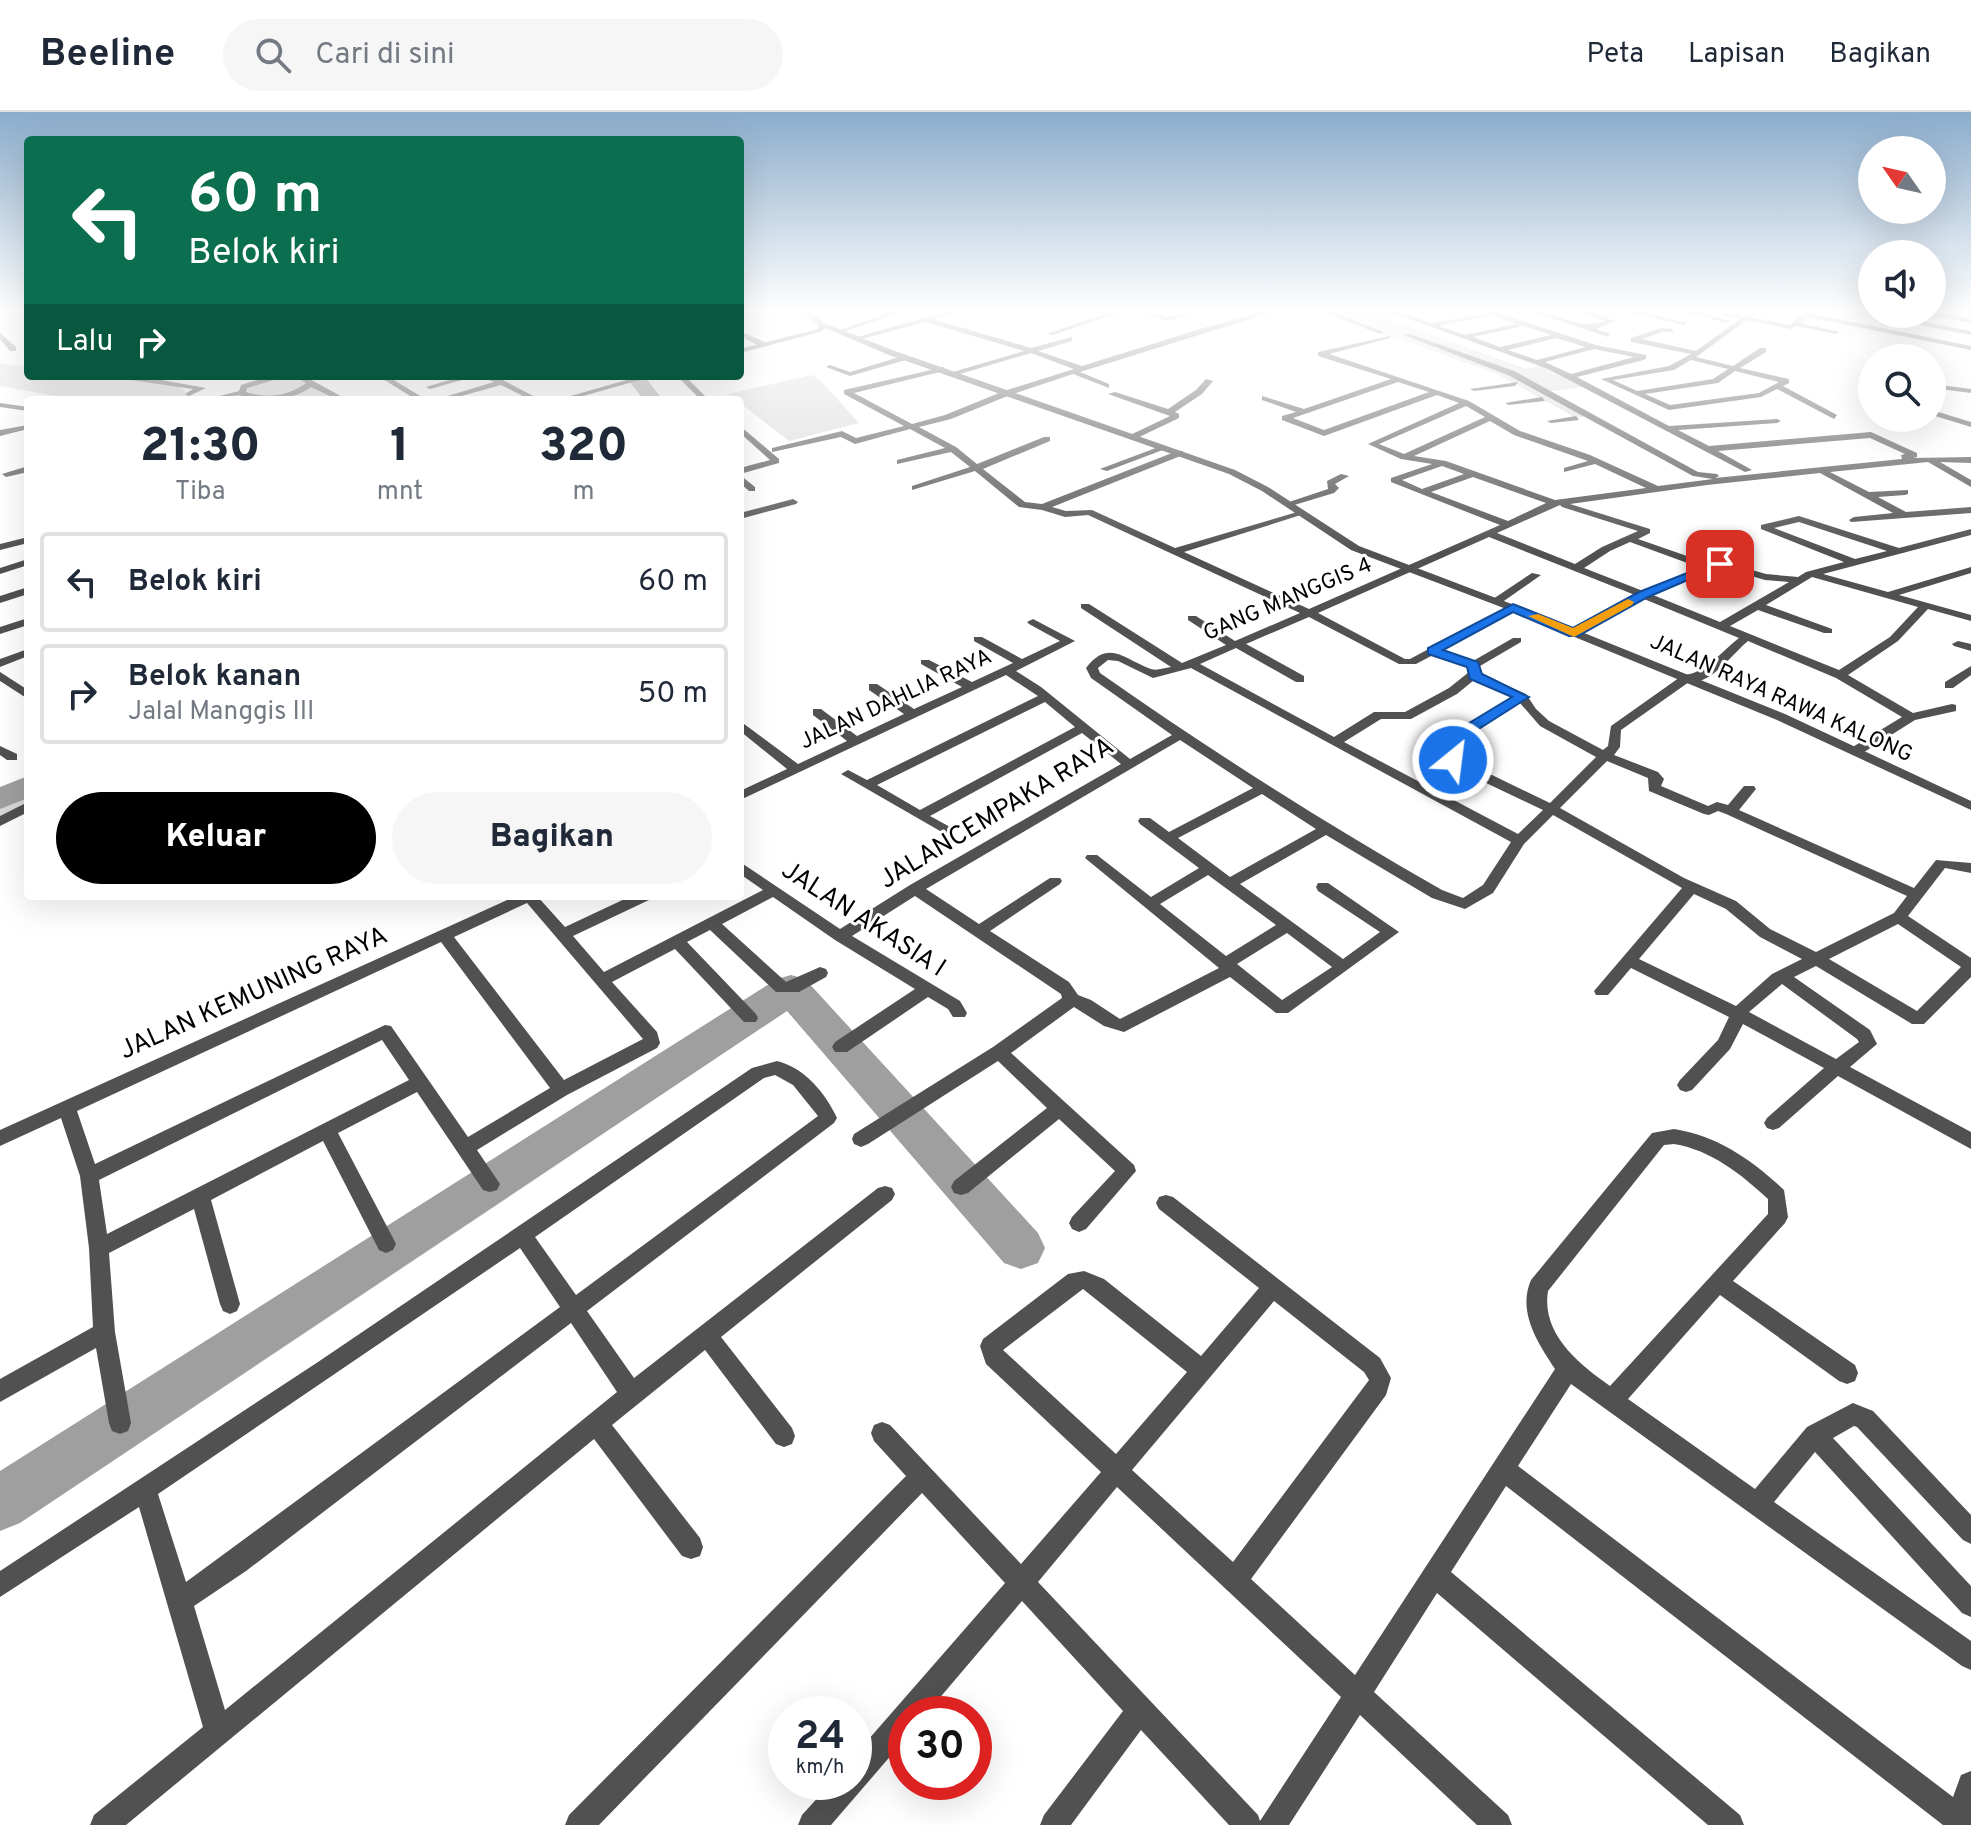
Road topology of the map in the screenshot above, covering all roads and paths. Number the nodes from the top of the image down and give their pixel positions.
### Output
1 (186, 392) edge
2 (193, 392) edge
3 (246, 392) edge
4 (847, 392) edge
5 (1004, 392) edge
6 (1010, 392) edge
7 (1199, 392) edge
8 (1360, 392) edge
9 (1437, 392) edge
10 (1529, 392) edge
11 (1543, 392) edge
12 (1598, 392) edge
13 (1642, 392) edge
14 (1766, 392) edge
15 (1788, 392) edge
16 (295, 393) joint
17 (1007, 393) junction
18 (1439, 393) dead end
19 (1634, 393) joint
20 (189, 394) junction
21 (1112, 394) dead end
22 (245, 395) junction
23 (1761, 395) junction
24 (192, 396) edge
25 (238, 396) edge
26 (259, 396) edge
27 (278, 396) edge
28 (301, 396) edge
29 (1797, 397) junction
30 (1265, 398) dead end
31 (1741, 398) junction
32 (1542, 399) junction
33 (1466, 403) junction
34 (1509, 403) dead end
35 (0, 405) edge
36 (1752, 405) dead end
37 (24, 408) edge
38 (1302, 411) junction
39 (1764, 411) dead end
40 (1169, 412) junction
41 (1582, 417) junction
42 (1834, 417) dead end
43 (1946, 417) edge
44 (1490, 418) junction
45 (1551, 421) dead end
46 (1971, 425) edge
47 (908, 426) junction
48 (24, 428) edge
49 (1668, 429) junction
50 (0, 433) edge
51 (744, 433) edge
52 (1133, 437) junction
53 (1047, 439) dead end
54 (1164, 448) junction
55 (953, 449) junction
56 (1708, 449) junction
57 (775, 450) dead end
58 (1180, 453) junction
59 (1404, 457) junction
60 (1930, 459) junction
61 (1971, 460) edge
62 (1596, 461) junction
63 (900, 462) dead end
64 (1443, 463) junction
65 (979, 467) junction
66 (1104, 469) dead end
67 (24, 470) edge
68 (744, 470) edge
69 (1567, 470) dead end
70 (1748, 470) junction
71 (1823, 471) junction
72 (6, 474) dead end
73 (1472, 474) junction
74 (1344, 476) dead end
75 (744, 482) edge
76 (1971, 484) edge
77 (915, 488) dead end
78 (752, 489) dead end
79 (1657, 489) junction
80 (1422, 492) junction
81 (1905, 492) dead end
82 (1867, 495) junction
83 (793, 502) dead end
84 (1291, 503) junction
85 (1557, 503) junction
86 (1022, 505) junction
87 (1043, 507) junction
88 (1971, 510) edge
89 (1010, 511) dead end
90 (1301, 512) junction
91 (745, 515) edge
92 (1904, 515) junction
93 (1854, 520) dead end
94 (1510, 525) junction
95 (1971, 532) edge
96 (1491, 534) junction
97 (1630, 539) junction
98 (24, 541) edge
99 (0, 547) edge
100 (1897, 550) junction
101 (1172, 552) junction
102 (1853, 562) junction
103 (24, 563) edge
104 (1578, 567) junction
105 (1710, 568) junction
106 (1411, 569) junction
107 (1971, 570) edge
108 (0, 571) edge
109 (1810, 574) junction
110 (1536, 575) dead end
111 (1797, 580) junction
112 (24, 591) edge
113 (1890, 594) junction
114 (1643, 595) junction
115 (0, 600) edge
116 (1497, 601) junction
117 (1926, 605) junction
118 (1085, 606) dead end
119 (1757, 606) junction
120 (1513, 608) junction
121 (1307, 612) junction
122 (1192, 618) dead end
123 (1971, 618) edge
124 (24, 622) edge
125 (1033, 622) dead end
126 (1721, 626) junction
127 (0, 631) edge
128 (1828, 631) dead end
129 (1574, 633) junction
130 (1747, 637) junction
131 (978, 639) dead end
132 (1517, 640) dead end
133 (1235, 644) junction
134 (1958, 644) dead end
135 (1971, 648) edge
136 (1432, 651) junction
137 (24, 654) edge
138 (925, 662) dead end
139 (0, 663) edge
140 (1021, 663) junction
141 (1186, 666) junction
142 (1475, 668) junction
143 (1007, 670) junction
144 (1971, 670) edge
145 (1840, 675) junction
146 (0, 676) edge
147 (1300, 679) dead end
148 (1690, 679) junction
149 (1949, 685) dead end
150 (873, 687) dead end
151 (972, 687) junction
152 (24, 692) edge
153 (1046, 697) junction
154 (1522, 697) junction
155 (1952, 708) dead end
156 (817, 712) dead end
157 (913, 714) junction
158 (1911, 717) junction
159 (744, 728) edge
160 (1082, 728) junction
161 (1179, 736) junction
162 (856, 741) junction
163 (1336, 742) junction
164 (1856, 751) junction
165 (1604, 754) junction
166 (1453, 760) dead end
167 (1129, 764) junction
168 (796, 769) junction
169 (848, 774) dead end
170 (1487, 778) dead end
171 (867, 785) junction
172 (1749, 789) dead end
173 (1260, 790) junction
174 (744, 794) edge
175 (1971, 806) edge
176 (24, 808) edge
177 (1552, 809) junction
178 (1731, 811) junction
179 (921, 815) junction
180 (1145, 821) dead end
181 (0, 822) edge
182 (1324, 830) junction
183 (947, 831) dead end
184 (1168, 838) junction
185 (1519, 841) junction
186 (1092, 858) dead end
187 (1971, 868) edge
188 (1207, 869) junction
189 (744, 870) edge
190 (1055, 881) dead end
191 (1229, 884) junction
192 (1323, 887) dead end
193 (1691, 888) junction
194 (915, 889) junction
195 (773, 891) junction
196 (1917, 895) junction
197 (521, 900) edge
198 (532, 900) edge
199 (636, 900) edge
200 (1150, 904) junction
201 (1899, 917) junction
202 (712, 923) junction
203 (1285, 927) junction
204 (979, 931) junction
205 (562, 935) junction
206 (445, 936) junction
207 (840, 936) junction
208 (677, 941) junction
209 (1628, 960) junction
210 (1818, 960) junction
211 (1228, 967) junction
212 (1343, 967) junction
213 (820, 973) dead end
214 (1782, 976) junction
215 (600, 981) junction
216 (926, 990) junction
217 (1602, 991) dead end
218 (1071, 1000) junction
219 (959, 1013) dead end
220 (1739, 1014) junction
221 (750, 1018) dead end
222 (841, 1047) dead end
223 (999, 1052) junction
224 (1836, 1068) junction
225 (419, 1083) junction
226 (1686, 1085) dead end
227 (561, 1090) junction
228 (67, 1107) junction
229 (1060, 1108) junction
230 (1773, 1123) dead end
231 (327, 1130) junction
232 (0, 1138) edge
233 (861, 1139) dead end
234 (1971, 1141) edge
235 (464, 1149) junction
236 (89, 1176) junction
237 (490, 1184) dead end
238 (961, 1187) dead end
239 (885, 1194) dead end
240 (200, 1196) junction
241 (1166, 1203) dead end
242 (1079, 1223) dead end
243 (523, 1236) junction
244 (386, 1244) dead end
245 (99, 1248) junction
246 (1718, 1282) junction
247 (1273, 1287) junction
248 (230, 1304) dead end
249 (574, 1311) junction
250 (104, 1332) junction
251 (707, 1336) junction
252 (1568, 1369) junction
253 (1202, 1370) junction
254 (1847, 1373) dead end
255 (0, 1391) edge
256 (632, 1394) junction
257 (1611, 1401) junction
258 (120, 1423) dead end
259 (597, 1424) junction
260 (882, 1433) dead end
261 (1815, 1435) junction
262 (784, 1436) dead end
263 (1503, 1469) junction
264 (1116, 1472) junction
265 (922, 1476) junction
266 (145, 1490) junction
267 (1757, 1505) junction
268 (1971, 1532) edge
269 (691, 1547) dead end
270 (1435, 1575) junction
271 (1235, 1580) junction
272 (1023, 1584) junction
273 (0, 1585) edge
274 (180, 1601) junction
275 (1971, 1604) edge
276 (1971, 1657) edge
277 (1357, 1694) junction
278 (925, 1696) edge
279 (1140, 1710) junction
280 (218, 1733) junction
281 (888, 1739) edge
282 (872, 1757) edge
283 (1971, 1785) edge
284 (834, 1800) edge
285 (1958, 1822) edge
286 (104, 1825) edge
287 (579, 1825) edge
288 (812, 1825) edge
289 (1054, 1825) edge
290 (1248, 1825) edge
291 (1273, 1825) edge
292 (1498, 1825) edge
293 (1730, 1825) edge

1 - 20 street
2 - 20 street
3 - 22 street
4 - 47 street
5 - 17 street, JALAN RAYA RAWA KALONG
6 - 17 street
7 - 40 street
8 - 38 street
9 - 38 street
10 - 32 street
11 - 41 street
12 - 49 street
13 - 19 street
14 - 23 street
15 - 29 street
16 - 27 street
16 - 28 street
17 - 47 street
17 - 52 street, JALAN RAYA RAWA KALONG
18 - 33 street
19 - 31 street
20 - 24 street
21 - 40 street
22 - 25 street
22 - 26 street
23 - 29 street
23 - 31 street
29 - 42 street
30 - 38 street
31 - 36 street
32 - 34 street
32 - 41 street
33 - 44 street
33 - 59 street
35 - 37 street
39 - 49 street
40 - 52 street
41 - 45 street
41 - 70 street
43 - 46 street
44 - 59 street
44 - 62 street
47 - 55 street
47 - 57 street
48 - 50 street
49 - 56 street
51 - 68 street
52 - 54 street, JALAN RAYA RAWA KALONG
53 - 65 street
54 - 58 street, JALAN RAYA RAWA KALONG
54 - 66 street
55 - 63 street
55 - 65 street
56 - 70 street
56 - 70 street
58 - 84 street, JALAN RAYA RAWA KALONG
58 - 87 street
59 - 64 street
60 - 61 street
60 - 71 street
60 - 76 street
62 - 69 street
62 - 79 street
64 - 73 street
64 - 80 street
65 - 77 street
65 - 86 street
67 - 72 street
71 - 79 street
71 - 82 street
73 - 80 street
73 - 85 street
74 - 84 street
75 - 78 street
79 - 85 street
80 - 94 street
81 - 82 street
82 - 92 street
83 - 91 street
84 - 90 street, JALAN RAYA RAWA KALONG
85 - 94 street, GANG MANGGIS 4
85 - 97 street
86 - 87 street
86 - 89 street
87 - 101 street
88 - 92 street
90 - 101 street
90 - 106 street, JALAN RAYA RAWA KALONG
92 - 93 street
94 - 96 street, GANG MANGGIS 4
95 - 100 street
96 - 104 street
96 - 106 street, GANG MANGGIS 4
97 - 104 street
97 - 105 street
98 - 99 street
100 - 102 street
100 - 102 street
101 - 121 street
102 - 109 street
103 - 108 street
104 - 114 street
105 - 111 street
105 - 114 street
106 - 116 street, JALAN RAYA RAWA KALONG
106 - 121 street, GANG MANGGIS 4
107 - 113 street
109 - 111 street
109 - 113 street
110 - 116 street
111 - 119 street
112 - 115 street
113 - 117 street
114 - 126 street
114 - 129 street
116 - 120 street, JALAN RAYA RAWA KALONG
117 - 123 street
117 - 145 street
118 - 141 street
119 - 126 street
119 - 128 street
120 - 129 street, JALAN RAYA RAWA KALONG
120 - 136 street
121 - 133 street, GANG MANGGIS 4
121 - 136 street
122 - 133 street
124 - 127 street
125 - 140 street, JALAN DAHLIA RAYA
126 - 130 street
129 - 148 street, JALAN RAYA RAWA KALONG
130 - 145 street
130 - 148 street
131 - 140 street
132 - 142 street
133 - 141 street, GANG MANGGIS 4
133 - 147 street
134 - 135 street
136 - 142 street
137 - 139 street
138 - 151 street
140 - 143 street, JALAN DAHLIA RAYA
141 - 161 street
141 - 163 street
142 - 154 street
142 - 163 street
143 - 151 street, JALAN DAHLIA RAYA
143 - 153 street
144 - 149 street
145 - 158 street
146 - 152 street
148 - 164 street, JALAN RAYA RAWA KALONG
148 - 165 street
150 - 157 street
151 - 157 street, JALAN DAHLIA RAYA
153 - 160 street
153 - 171 street
154 - 165 street
154 - 166 street
155 - 158 street
156 - 162 street
157 - 162 street, JALAN DAHLIA RAYA
158 - 164 street
159 - 168 street
160 - 167 street
160 - 179 street
161 - 167 street, JALANCEMPAKA RAYA
161 - 173 street
162 - 168 street, JALAN DAHLIA RAYA
163 - 185 street
164 - 175 street, JALAN RAYA RAWA KALONG
165 - 177 street
165 - 178 street
167 - 194 street, JALANCEMPAKA RAYA
168 - 174 street, JALAN DAHLIA RAYA
169 - 171 street
170 - 177 street
171 - 179 street
172 - 178 street
173 - 182 street
173 - 184 street
176 - 181 street
177 - 185 street
177 - 193 street
178 - 196 street
179 - 183 street
180 - 184 street
182 - 185 street
182 - 191 street
184 - 188 street
186 - 200 street
187 - 196 street
188 - 191 street
188 - 200 street
189 - 195 street, JALAN AKASIA I
190 - 204 street
191 - 203 street
192 - 212 street
193 - 209 street
193 - 210 street
194 - 204 street
194 - 207 street, JALANCEMPAKA RAYA
195 - 202 street
195 - 207 street, JALAN AKASIA I
196 - 201 street
197 - 206 street, JALAN KEMUNING RAYA
198 - 205 street
199 - 205 street
200 - 211 street
201 - 210 street
201 - 210 street
202 - 208 street
202 - 213 street
203 - 211 street
203 - 212 street
204 - 218 street
205 - 215 street
206 - 227 street
206 - 228 street, JALAN KEMUNING RAYA
207 - 216 street, JALAN AKASIA I
208 - 215 street
208 - 221 street
209 - 217 street
209 - 220 street
210 - 214 street
211 - 212 street
211 - 218 street
214 - 220 street
214 - 224 street
215 - 227 street
216 - 219 street, JALAN AKASIA I
216 - 222 street
218 - 223 street
220 - 224 street
220 - 226 street
223 - 229 street
223 - 233 street
224 - 230 street
224 - 234 street
225 - 231 street
225 - 235 street
225 - 236 street
227 - 235 street
228 - 232 street, JALAN KEMUNING RAYA
228 - 236 street
229 - 238 street
229 - 242 street
231 - 240 street
231 - 244 street
235 - 237 street
236 - 245 street
239 - 251 street
240 - 245 street
240 - 248 street
241 - 247 street
243 - 249 street
243 - 249 street
243 - 266 street
245 - 250 street
246 - 252 street
246 - 254 street
246 - 257 street
247 - 253 street
247 - 271 street
249 - 256 street
249 - 274 street
250 - 255 street
250 - 258 street
251 - 256 street
251 - 262 street
252 - 257 street
252 - 263 street
253 - 264 street
253 - 264 street
256 - 259 street
257 - 267 street
259 - 269 street
259 - 280 street
260 - 265 street
261 - 267 street
261 - 268 street
261 - 275 street
263 - 270 street
263 - 285 street
264 - 271 street
264 - 272 street
265 - 272 street
265 - 287 street
266 - 273 street
266 - 274 street
267 - 276 street
270 - 277 street
270 - 293 street
271 - 277 street
272 - 278 street
272 - 279 street
274 - 280 street
277 - 291 street
277 - 292 street
279 - 289 street
279 - 290 street
280 - 286 street
281 - 282 street
283 - 285 street
284 - 288 street

